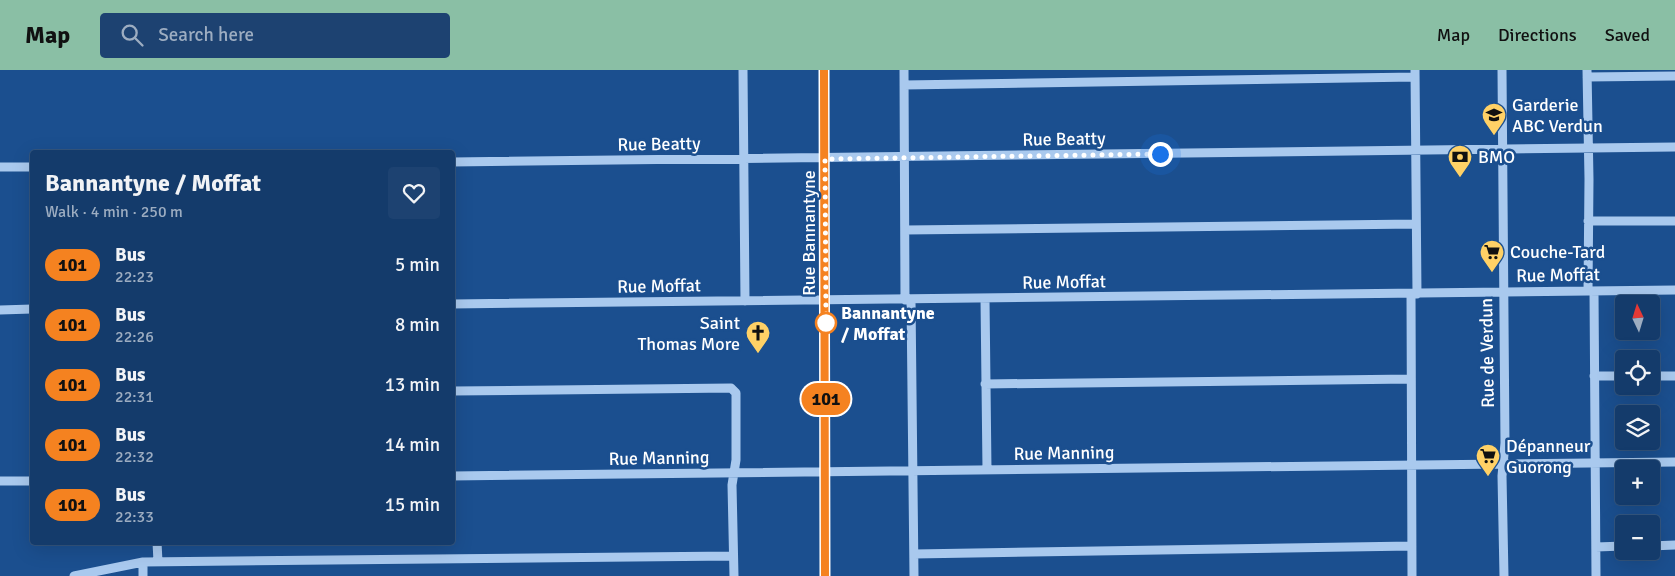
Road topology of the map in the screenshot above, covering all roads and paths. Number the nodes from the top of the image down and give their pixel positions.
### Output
1 (743, 70) edge
2 (824, 70) edge
3 (904, 70) edge
4 (1502, 70) edge
5 (1587, 73) edge
6 (1415, 74) edge
7 (1675, 76) edge
8 (904, 85) junction
9 (1675, 147) edge
10 (1502, 148) junction
11 (1589, 148) junction
12 (1416, 150) junction
13 (904, 157) junction
14 (744, 159) junction
15 (825, 159) junction
16 (455, 162) edge
17 (0, 167) edge
18 (30, 167) edge
19 (1588, 221) junction
20 (1675, 221) edge
21 (1416, 224) junction
22 (905, 230) junction
23 (1675, 290) edge
24 (1591, 291) junction
25 (1503, 293) junction
26 (1414, 294) junction
27 (985, 299) junction
28 (908, 300) junction
29 (745, 301) junction
30 (826, 301) junction
31 (455, 304) edge
32 (30, 309) edge
33 (0, 310) edge
34 (1594, 376) junction
35 (1615, 376) edge
36 (1660, 376) edge
37 (1675, 376) edge
38 (1410, 379) junction
39 (985, 384) junction
40 (455, 390) edge
41 (1675, 462) edge
42 (1595, 463) junction
43 (1412, 464) junction
44 (1504, 464) junction
45 (986, 470) junction
46 (913, 471) junction
47 (826, 472) junction
48 (734, 473) junction
49 (455, 476) edge
50 (0, 481) edge
51 (30, 481) edge
52 (157, 545) edge
53 (1675, 545) edge
54 (1412, 546) junction
55 (1596, 546) junction
56 (1615, 546) edge
57 (1660, 546) edge
58 (914, 554) junction
59 (734, 556) junction
60 (143, 562) junction
61 (158, 562) junction
62 (74, 576) edge
63 (143, 576) edge
64 (734, 576) edge
65 (825, 576) edge
66 (914, 576) edge
67 (1412, 576) edge
68 (1504, 576) edge
69 (1596, 576) edge

1 - 14 street
2 - 15 street, Rue Bannantyne
3 - 8 street
4 - 10 street, Rue de Verdun
5 - 7 street
5 - 11 street
6 - 8 street
6 - 12 street
8 - 13 street
9 - 11 street, Rue Beatty
10 - 11 street, Rue Beatty
10 - 12 street, Rue Beatty
10 - 25 street, Rue de Verdun
11 - 19 street
12 - 13 street, Rue Beatty
12 - 21 street
13 - 15 street, Rue Beatty
13 - 22 street
14 - 15 street, Rue Beatty
14 - 16 street, Rue Beatty
14 - 29 street
15 - 30 street, Rue Bannantyne
17 - 18 street
19 - 20 street
19 - 24 street
21 - 22 street
21 - 26 street
22 - 28 street
23 - 24 street, Rue Moffat
24 - 25 street, Rue Moffat
24 - 34 street
25 - 26 street, Rue Moffat
25 - 44 street, Rue de Verdun
26 - 27 street, Rue Moffat
26 - 38 street
27 - 28 street, Rue Moffat
27 - 39 street
28 - 30 street, Rue Moffat
28 - 46 street
29 - 30 street, Rue Moffat
29 - 31 street, Rue Moffat
30 - 47 street, Rue Bannantyne
32 - 33 street
34 - 35 street
34 - 42 street
36 - 37 street
38 - 39 street
38 - 43 street
39 - 45 street
40 - 48 street
41 - 42 street, Rue Manning
42 - 44 street, Rue Manning
42 - 55 street
43 - 44 street, Rue Manning
43 - 45 street, Rue Manning
43 - 54 street
44 - 68 street, Rue de Verdun
45 - 46 street, Rue Manning
46 - 47 street, Rue Manning
46 - 58 street
47 - 48 street, Rue Manning
47 - 65 street, Rue Bannantyne
48 - 49 street, Rue Manning
48 - 59 street
50 - 51 street
52 - 61 street
53 - 57 street
54 - 58 street
54 - 67 street
55 - 56 street
55 - 69 street
58 - 66 street
59 - 61 street
59 - 64 street
60 - 61 street
60 - 62 street
60 - 63 street

